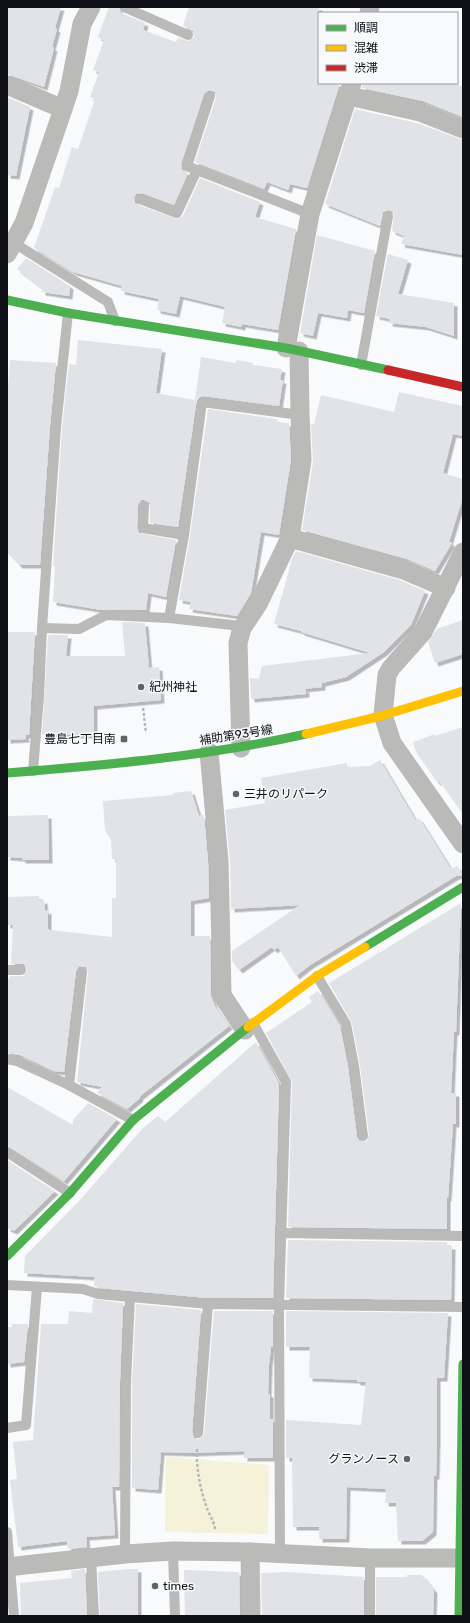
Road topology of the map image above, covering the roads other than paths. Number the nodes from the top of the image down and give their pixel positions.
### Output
1 (91, 7) edge
2 (124, 7) edge
3 (188, 35) dead end
4 (7, 85) edge
5 (351, 90) edge
6 (210, 96) dead end
7 (64, 109) junction
8 (463, 129) edge
9 (196, 170) junction
10 (140, 199) dead end
11 (310, 214) junction
12 (388, 216) dead end
13 (10, 248) edge
14 (7, 300) edge
15 (68, 313) junction
16 (115, 320) junction
17 (292, 350) junction
18 (361, 365) junction
19 (463, 387) edge
20 (300, 415) junction
21 (144, 506) dead end
22 (184, 535) junction
23 (290, 538) junction
24 (463, 552) edge
25 (446, 588) junction
26 (169, 618) junction
27 (42, 628) junction
28 (242, 628) junction
29 (463, 691) edge
30 (383, 715) junction
31 (241, 748) junction
32 (208, 752) junction
33 (33, 771) junction
34 (7, 773) edge
35 (463, 844) edge
36 (463, 888) edge
37 (7, 970) edge
38 (21, 970) dead end
39 (82, 972) dead end
40 (317, 976) junction
41 (249, 1026) junction
42 (7, 1059) edge
43 (69, 1085) junction
44 (133, 1120) junction
45 (363, 1136) dead end
46 (7, 1152) edge
47 (70, 1193) junction
48 (281, 1233) junction
49 (463, 1236) edge
50 (7, 1256) edge
51 (7, 1285) edge
52 (37, 1286) junction
53 (130, 1297) junction
54 (208, 1304) junction
55 (279, 1304) junction
56 (463, 1307) edge
57 (463, 1364) edge
58 (7, 1428) edge
59 (198, 1433) road end
60 (7, 1532) edge
61 (174, 1551) junction
62 (250, 1552) junction
63 (125, 1554) junction
64 (280, 1554) junction
65 (91, 1558) junction
66 (370, 1558) junction
67 (461, 1558) edge
68 (8, 1567) edge
69 (14, 1616) edge
70 (94, 1616) edge
71 (175, 1616) edge
72 (252, 1616) edge
73 (370, 1616) edge
74 (459, 1616) edge

1 - 7 street
2 - 3 lane
4 - 7 street
5 - 8 street
5 - 11 street
6 - 9 lane
7 - 13 street
9 - 10 lane
9 - 11 lane
11 - 17 street
12 - 18 lane
13 - 16 lane
14 - 15 street
15 - 16 street
15 - 27 lane
16 - 17 street
17 - 18 street
17 - 20 street
18 - 19 street
20 - 22 lane
20 - 23 street
21 - 22 lane
22 - 26 lane
23 - 25 street
23 - 28 street
24 - 25 street
25 - 30 street
26 - 27 lane
26 - 28 lane
27 - 33 lane
28 - 31 street
29 - 30 street, 補助第93号線
30 - 31 street, 補助第93号線
30 - 35 street
31 - 32 street, 補助第93号線
32 - 33 street, 補助第93号線
32 - 41 street
33 - 34 street, 補助第93号線
36 - 40 street
37 - 38 lane
39 - 43 lane
40 - 41 street
40 - 45 lane
41 - 44 street
41 - 48 lane
42 - 43 lane
43 - 44 lane
44 - 47 street
46 - 47 lane
47 - 50 street
48 - 49 lane
48 - 55 lane
51 - 52 lane
52 - 53 lane
52 - 58 lane
53 - 54 lane
53 - 63 lane
54 - 55 lane
54 - 59 lane
55 - 56 lane
55 - 64 lane
57 - 67 street
60 - 68 lane
61 - 62 street
61 - 63 street
61 - 71 lane
62 - 64 street
62 - 72 street
63 - 65 street
64 - 66 street
65 - 68 street
65 - 70 lane
66 - 67 street
66 - 73 lane
67 - 74 street
68 - 69 lane

